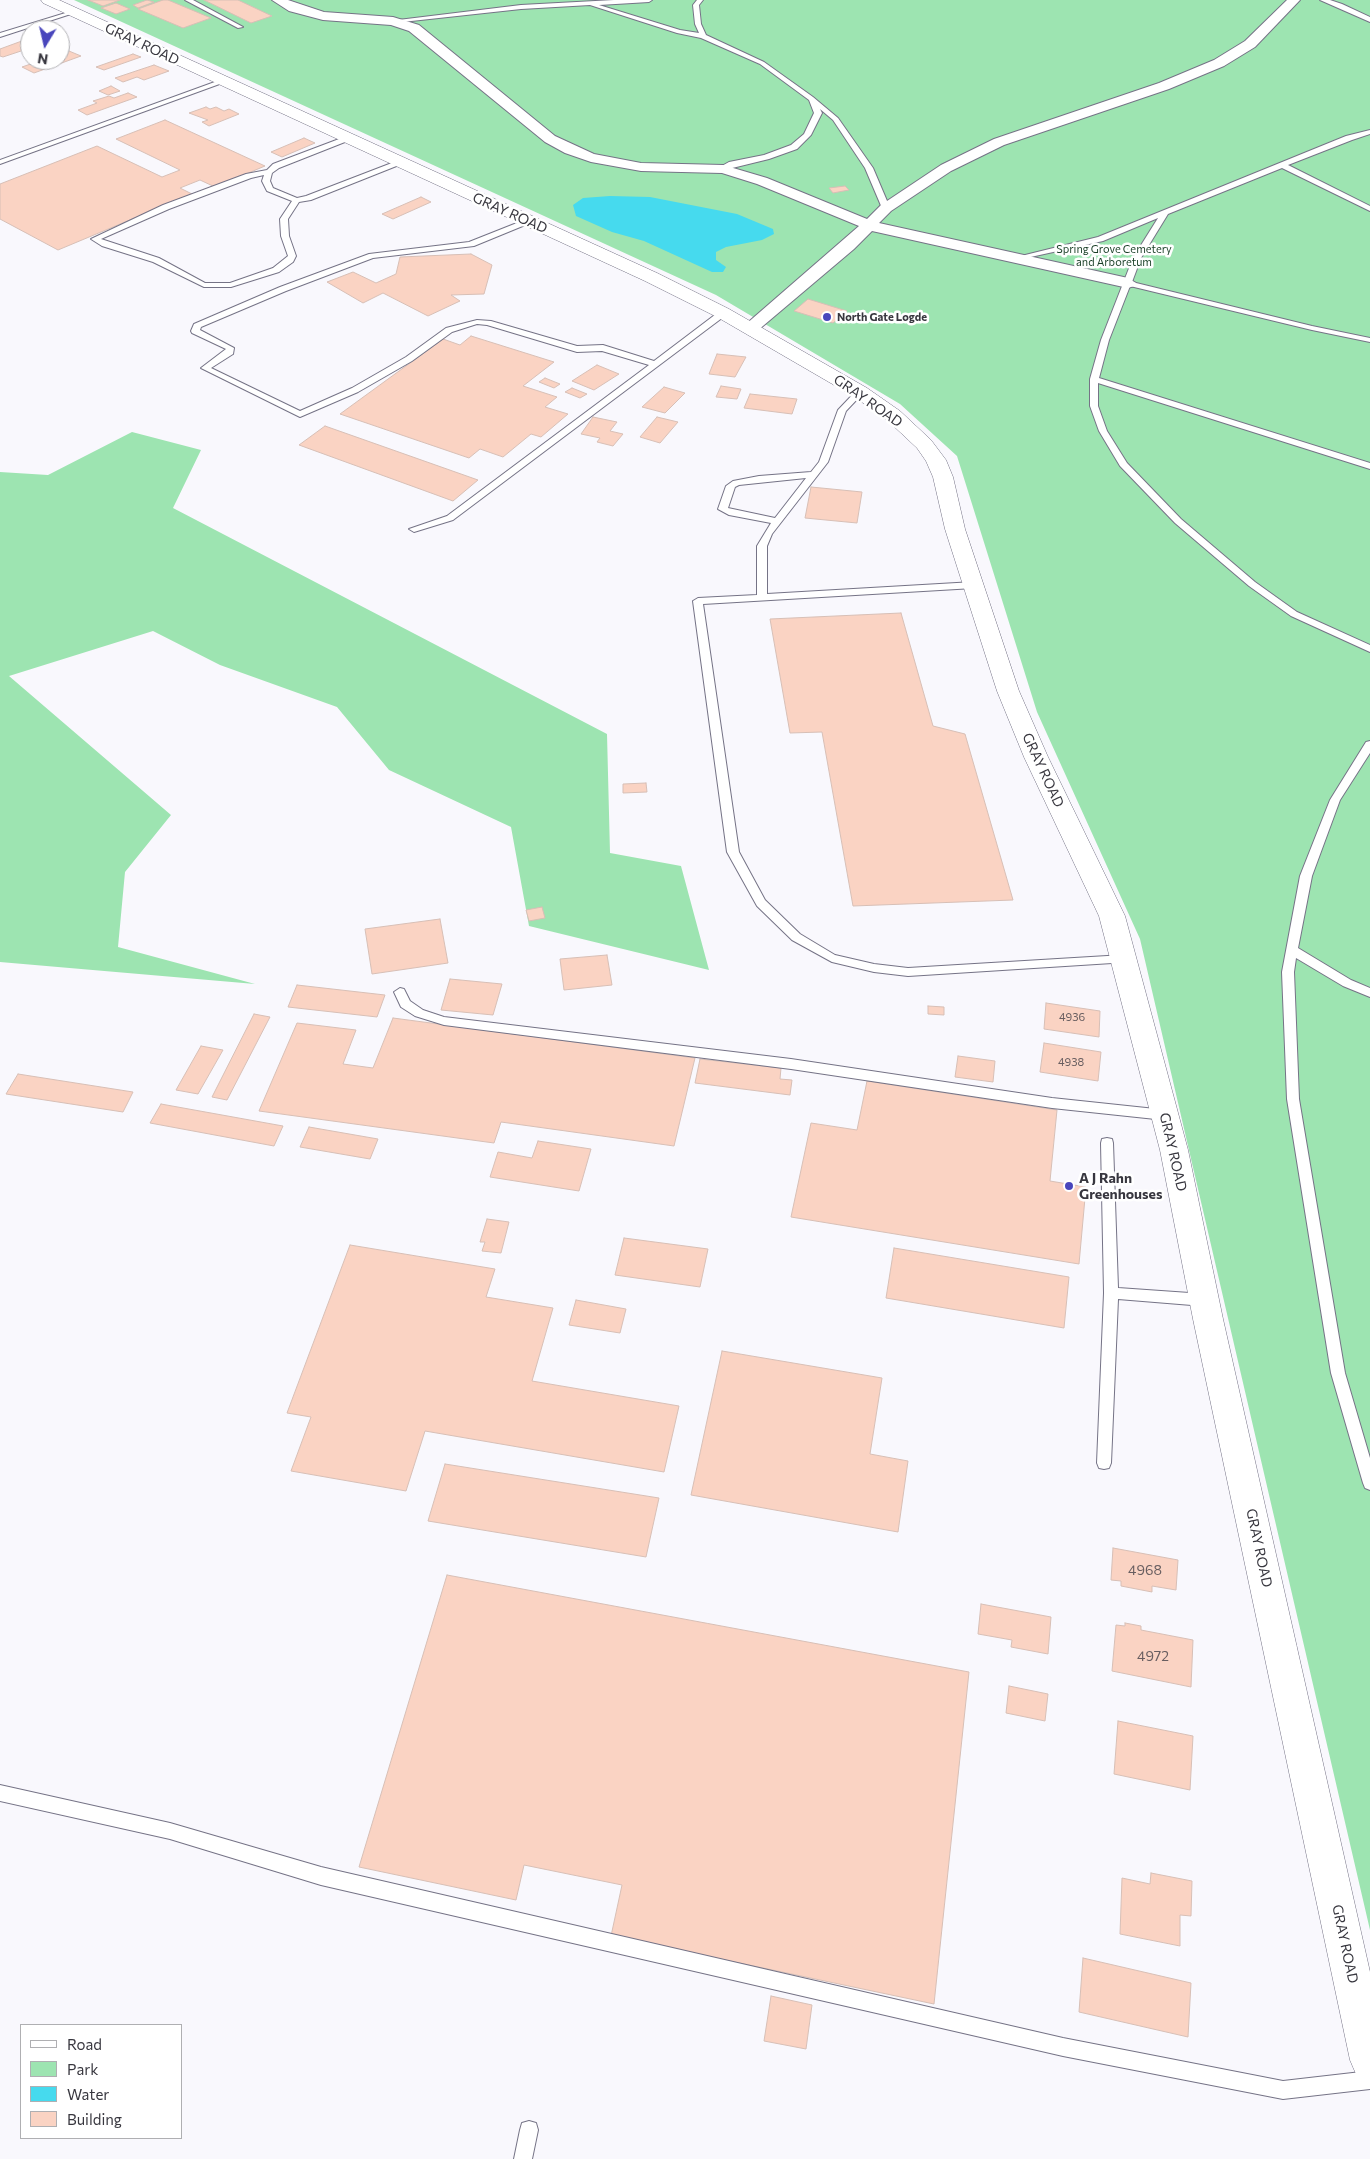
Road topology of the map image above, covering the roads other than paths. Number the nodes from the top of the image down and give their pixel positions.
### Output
1 (48, 0) edge
2 (188, 0) edge
3 (278, 0) edge
4 (649, 0) edge
5 (700, 0) edge
6 (1294, 0) edge
7 (1323, 0) edge
8 (581, 1) edge
9 (74, 12) junction
10 (394, 20) junction
11 (1370, 20) edge
12 (240, 27) dead end
13 (0, 35) edge
14 (703, 36) junction
15 (223, 81) junction
16 (811, 98) junction
17 (1370, 132) edge
18 (347, 138) junction
19 (0, 162) edge
20 (400, 163) junction
21 (1282, 166) junction
22 (722, 169) junction
23 (269, 172) junction
24 (296, 200) junction
25 (886, 208) junction
26 (1370, 208) edge
27 (1165, 213) junction
28 (527, 221) junction
29 (869, 225) junction
30 (1017, 258) junction
31 (1128, 284) junction
32 (722, 313) junction
33 (751, 328) junction
34 (1370, 340) edge
35 (655, 364) junction
36 (1094, 379) junction
37 (860, 392) junction
38 (1370, 466) edge
39 (815, 474) junction
40 (777, 521) junction
41 (414, 529) dead end
42 (974, 585) junction
43 (762, 598) junction
44 (1370, 649) edge
45 (1370, 744) edge
46 (1292, 950) junction
47 (1124, 959) junction
48 (400, 992) dead end
49 (1370, 993) edge
50 (1165, 1115) junction
51 (1106, 1143) dead end
52 (1111, 1293) junction
53 (1204, 1300) junction
54 (1104, 1463) dead end
55 (1370, 1483) edge
56 (0, 1793) edge
57 (1370, 2060) edge
58 (1370, 2080) edge
59 (529, 2130) dead end
60 (522, 2159) edge

1 - 9 street, GRAY ROAD
2 - 12 lane
3 - 10 street
4 - 8 lane
5 - 14 lane
6 - 25 street
7 - 11 lane
8 - 10 lane
8 - 14 lane
9 - 13 lane
9 - 15 street, GRAY ROAD
10 - 22 street
14 - 16 lane
15 - 18 street, GRAY ROAD
15 - 19 lane
16 - 22 lane
16 - 25 lane
17 - 21 lane
18 - 20 street, GRAY ROAD
18 - 23 lane
20 - 24 lane
20 - 28 street, GRAY ROAD
21 - 26 lane
21 - 27 lane
22 - 29 street
23 - 24 lane
23 - 24 lane
25 - 29 street
27 - 30 lane
27 - 31 lane
28 - 32 street, GRAY ROAD
28 - 35 lane
29 - 30 street
29 - 33 street
30 - 31 street
31 - 34 lane
31 - 36 lane
32 - 33 street, GRAY ROAD
32 - 35 lane
33 - 37 street, GRAY ROAD
35 - 41 lane
36 - 38 lane
36 - 44 lane
37 - 39 lane
37 - 42 street, GRAY ROAD
39 - 40 lane
39 - 40 lane
40 - 43 lane
42 - 43 lane
42 - 47 street, GRAY ROAD
43 - 47 lane
45 - 46 lane
46 - 49 lane
46 - 55 lane
47 - 50 street, GRAY ROAD
48 - 50 lane
50 - 53 street, GRAY ROAD
51 - 52 lane
52 - 53 lane
52 - 54 lane
53 - 57 street, GRAY ROAD
56 - 58 lane
59 - 60 lane

